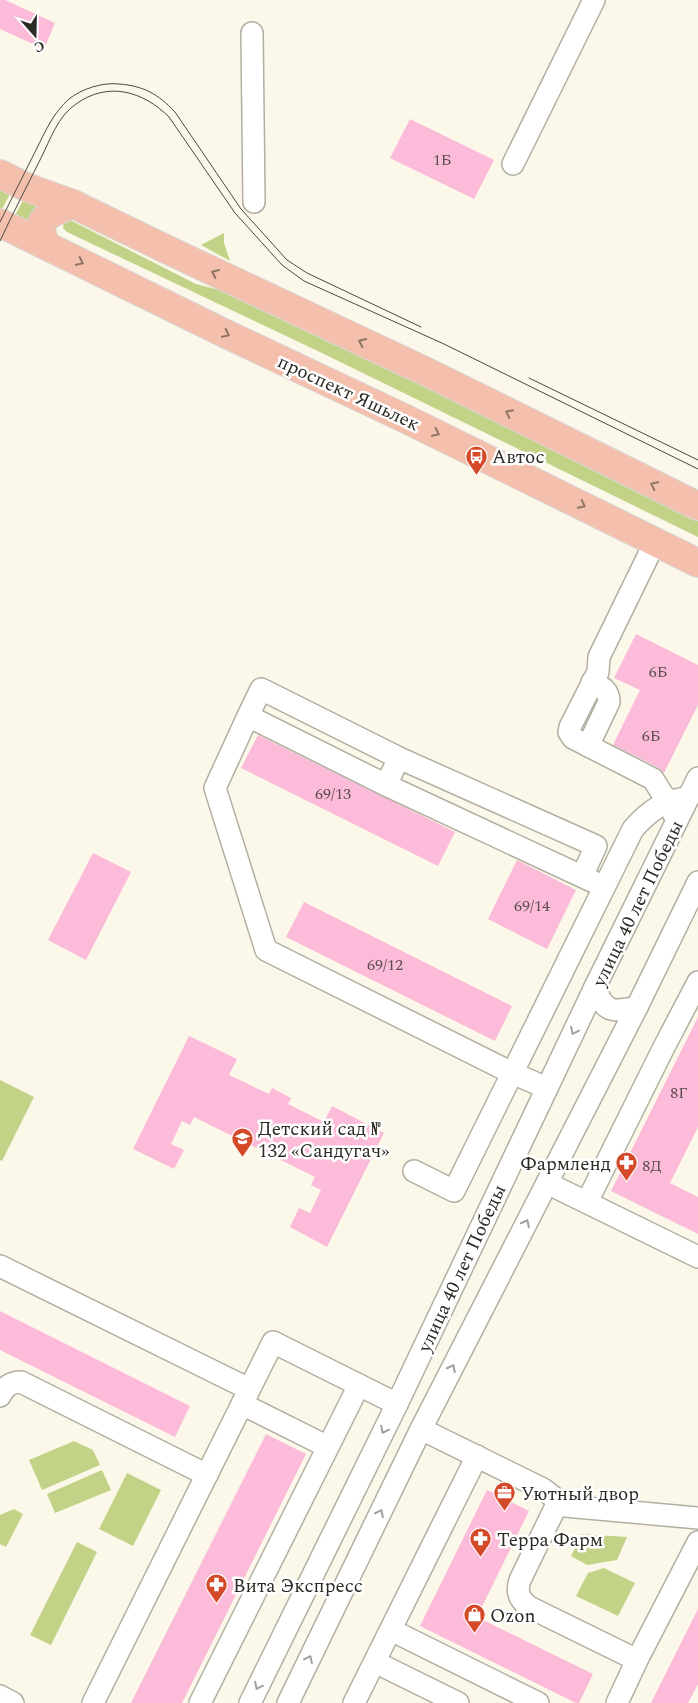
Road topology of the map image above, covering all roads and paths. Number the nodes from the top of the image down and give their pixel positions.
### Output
1 (594, 0) edge
2 (252, 33) dead end
3 (513, 164) dead end
4 (0, 174) edge
5 (254, 202) dead end
6 (73, 204) junction
7 (0, 223) edge
8 (47, 246) junction
9 (698, 506) edge
10 (655, 542) junction
11 (698, 563) edge
12 (248, 716) junction
13 (399, 758) junction
14 (698, 778) edge
15 (386, 786) junction
16 (679, 799) junction
17 (582, 876) junction
18 (698, 882) edge
19 (604, 887) junction
20 (698, 982) edge
21 (595, 987) junction
22 (637, 1007) junction
23 (512, 1073) junction
24 (547, 1088) junction
25 (414, 1171) dead end
26 (547, 1183) junction
27 (586, 1202) junction
28 (698, 1257) edge
29 (0, 1266) edge
30 (359, 1384) junction
31 (0, 1396) edge
32 (246, 1397) junction
33 (397, 1404) junction
34 (421, 1429) junction
35 (328, 1447) junction
36 (477, 1456) junction
37 (207, 1475) junction
38 (558, 1502) junction
39 (698, 1518) edge
40 (698, 1542) edge
41 (390, 1630) junction
42 (637, 1660) junction
43 (375, 1662) junction
44 (0, 1696) edge
45 (14, 1703) edge
46 (93, 1703) edge
47 (200, 1703) edge
48 (250, 1703) edge
49 (288, 1703) edge
50 (354, 1703) edge
51 (458, 1703) edge
52 (538, 1703) edge
53 (617, 1703) edge

1 - 3 street
2 - 5 street
4 - 6 main road
6 - 8 main road
9 -> 6 main road
7 - 8 main road, проспект Яшьлек
8 -> 10 main road, проспект Яшьлек
10 - 11 main road, проспект Яшьлек
10 - 16 street
12 - 13 street
12 - 15 street
12 - 23 street
13 - 15 street
13 - 17 street
14 - 16 street, улица 40 лет Победы
15 - 17 street
16 - 19 street
16 - 21 street, улица 40 лет Победы
17 - 19 street
18 - 22 street, улица 40 лет Победы
19 - 23 street
20 - 27 street
21 - 22 street
21 -> 24 street, улица 40 лет Победы
22 - 26 street, улица 40 лет Победы
23 - 24 street
23 - 25 street
24 - 33 street, улица 40 лет Победы
26 - 27 street
34 -> 26 street, улица 40 лет Победы
27 - 28 street
29 - 32 street
30 - 32 street
30 - 33 street
30 - 35 street
31 - 37 street
32 - 35 street
32 - 37 street
33 -> 48 street, улица 40 лет Победы
34 - 36 street
49 -> 34 street, улица 40 лет Победы
35 - 47 street
36 - 38 street
36 - 41 street
37 - 46 street
38 - 39 street
38 - 42 street
40 - 42 street
41 - 43 street
41 - 52 street
42 - 53 street
43 - 50 street
43 - 51 street
44 - 45 street

